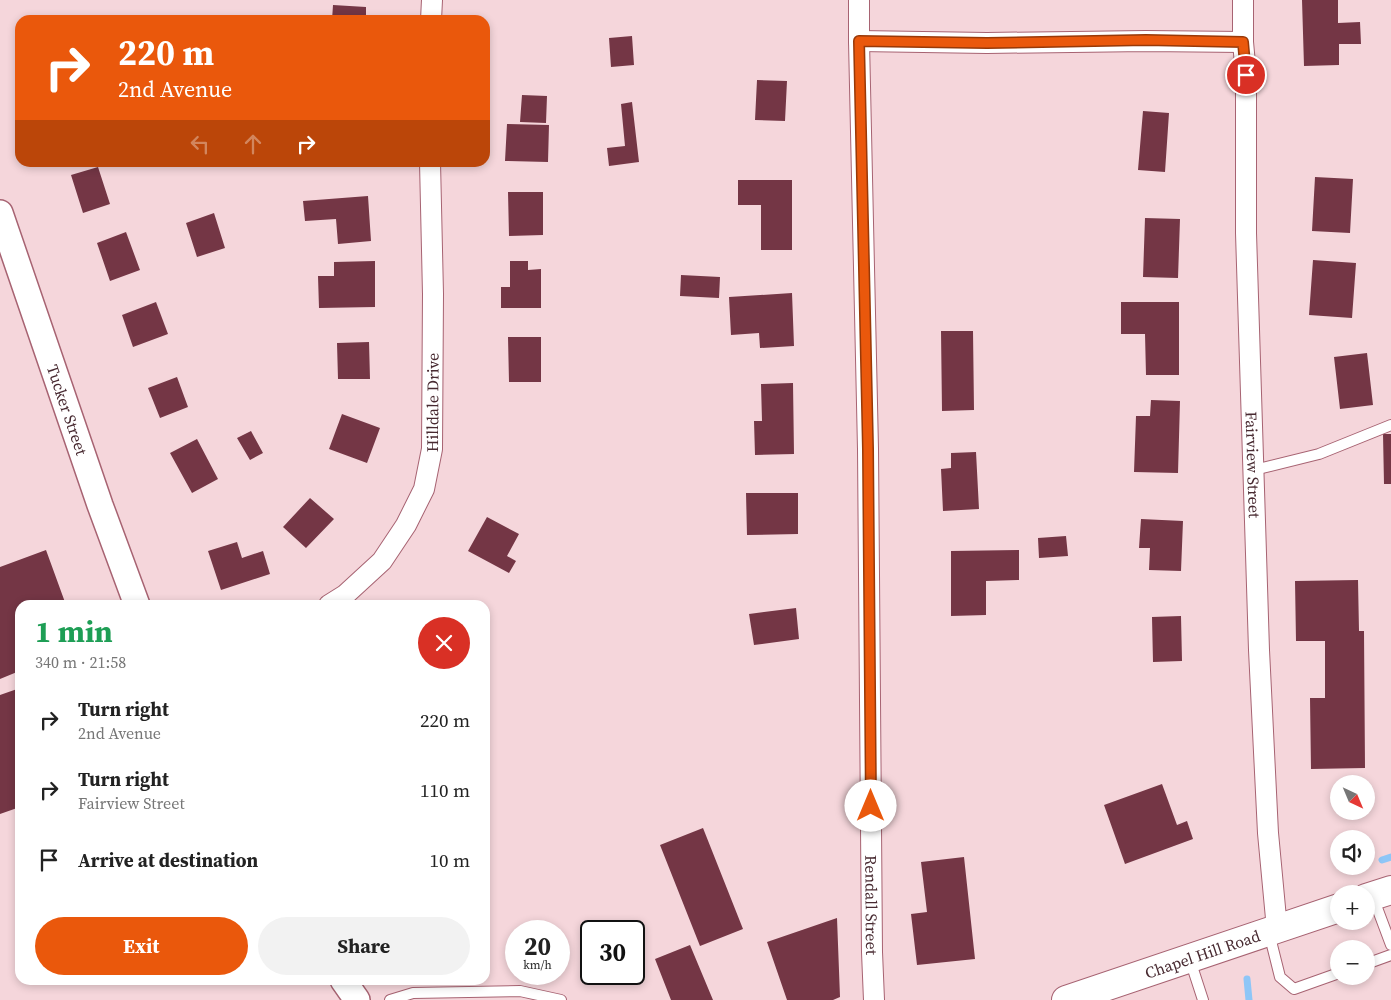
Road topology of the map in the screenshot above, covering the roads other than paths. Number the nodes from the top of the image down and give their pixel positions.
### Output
1 (432, 0) edge
2 (859, 0) edge
3 (1243, 0) edge
4 (432, 15) edge
5 (859, 41) junction
6 (1243, 42) junction
7 (430, 167) edge
8 (0, 213) edge
9 (1391, 425) edge
10 (1254, 470) junction
11 (135, 600) edge
12 (337, 600) edge
13 (1377, 895) edge
14 (1330, 911) edge
15 (1273, 930) junction
16 (1391, 945) edge
17 (1391, 955) edge
18 (1190, 958) junction
19 (1375, 961) edge
20 (1330, 976) edge
21 (346, 985) edge
22 (358, 1000) edge
23 (390, 1000) edge
24 (561, 1000) edge
25 (874, 1000) edge
26 (1066, 1000) edge
27 (1203, 1000) edge

1 - 4 street
2 - 5 street, Rendall Street
3 - 6 street, Fairview Street
5 - 6 street
5 - 25 street, Rendall Street
6 - 10 street, Fairview Street
7 - 12 street, Hilldale Drive
8 - 11 street, Tucker Street
9 - 10 lane
10 - 15 street, Fairview Street
13 - 16 lane
14 - 15 main road, Chapel Hill Road
15 - 18 main road, Chapel Hill Road
15 - 20 lane
17 - 19 lane
18 - 26 main road, Chapel Hill Road
18 - 27 lane
21 - 22 street
23 - 24 lane

